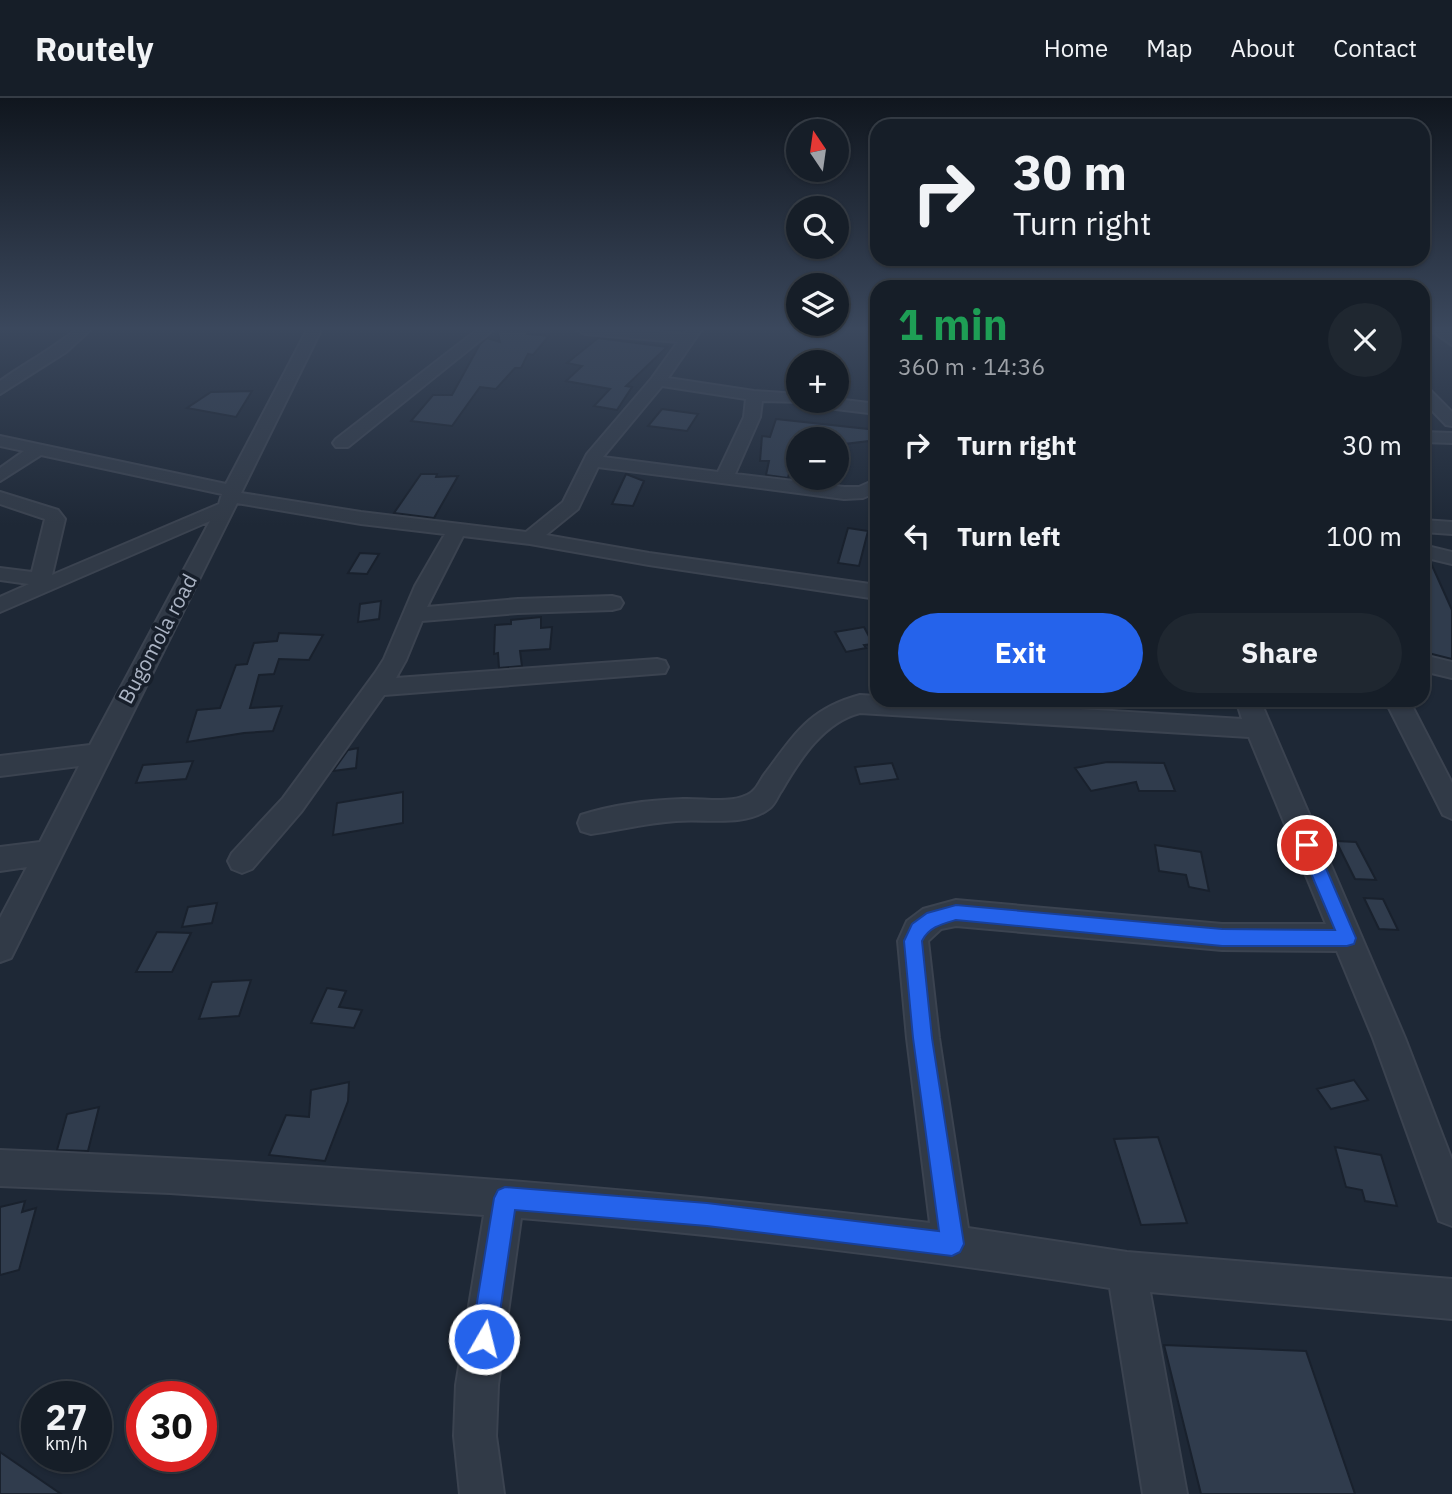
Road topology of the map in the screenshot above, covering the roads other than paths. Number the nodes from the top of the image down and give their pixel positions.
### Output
1 (282, 395) edge
2 (403, 395) edge
3 (647, 395) edge
4 (748, 395) edge
5 (754, 396) junction
6 (786, 398) edge
7 (1430, 399) edge
8 (849, 406) edge
9 (870, 408) edge
10 (1452, 421) edge
11 (1430, 437) edge
12 (1452, 438) edge
13 (0, 441) edge
14 (342, 443) dead end
15 (40, 448) junction
16 (591, 461) junction
17 (0, 476) edge
18 (724, 477) junction
19 (870, 489) edge
20 (0, 498) edge
21 (230, 499) junction
22 (1430, 526) edge
23 (1452, 528) edge
24 (457, 529) junction
25 (530, 538) junction
26 (1430, 553) edge
27 (1452, 558) edge
28 (0, 575) edge
29 (46, 580) junction
30 (870, 591) edge
31 (612, 603) dead end
32 (0, 605) edge
33 (413, 615) junction
34 (1430, 665) edge
35 (657, 667) dead end
36 (1452, 670) edge
37 (378, 687) junction
38 (870, 705) edge
39 (908, 707) edge
40 (1250, 707) edge
41 (1400, 707) edge
42 (1258, 729) junction
43 (98, 754) junction
44 (0, 766) edge
45 (1452, 808) edge
46 (591, 823) dead end
47 (49, 852) junction
48 (0, 859) edge
49 (242, 860) dead end
50 (1347, 938) junction
51 (0, 948) edge
52 (0, 1168) edge
53 (505, 1198) junction
54 (1452, 1208) edge
55 (952, 1244) junction
56 (1127, 1271) junction
57 (1452, 1299) edge
58 (482, 1494) edge
59 (1166, 1494) edge

1 - 21 street, Bugomola road
2 - 14 street
3 - 16 street
4 - 5 street
5 - 6 street
5 - 18 street
7 - 10 street
8 - 9 street
11 - 12 street
13 - 15 street
15 - 17 street
15 - 21 street
16 - 18 street
16 - 25 street
18 - 19 street
20 - 29 street
21 - 24 street
21 - 29 street
21 - 43 street, Bugomola road
22 - 23 street
24 - 25 street
24 - 33 street
25 - 30 street
26 - 27 street
28 - 29 street
29 - 32 street
31 - 33 street
33 - 37 street
34 - 36 street
35 - 37 street
37 - 49 street
38 - 46 street
39 - 42 street
40 - 42 street
41 - 45 street
42 - 50 street
43 - 44 street
43 - 47 street, Bugomola road
47 - 48 street
47 - 51 street, Bugomola road
50 - 54 street
50 - 55 street
52 - 53 street
53 - 55 street
53 - 58 street
55 - 56 street
56 - 57 street
56 - 59 street

